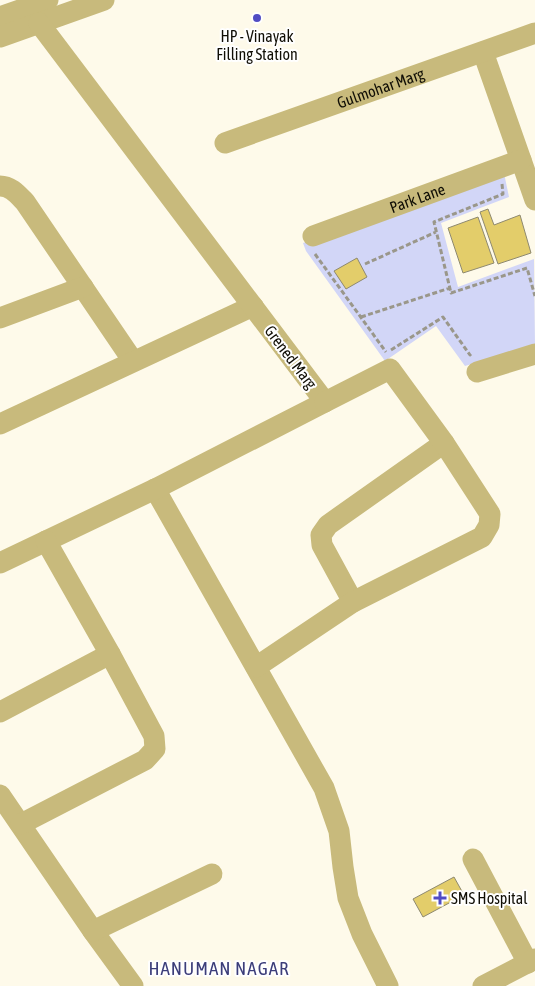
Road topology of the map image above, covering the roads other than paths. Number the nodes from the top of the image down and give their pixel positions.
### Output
1 (48, 0) edge
2 (104, 0) edge
3 (0, 17) edge
4 (39, 23) junction
5 (535, 33) edge
6 (0, 37) edge
7 (483, 52) junction
8 (225, 143) dead end
9 (521, 160) junction
10 (0, 186) edge
11 (535, 200) edge
12 (313, 244) road end
13 (83, 287) junction
14 (253, 306) junction
15 (0, 318) edge
16 (535, 354) edge
17 (133, 361) junction
18 (478, 362) road end
19 (325, 402) junction
20 (0, 424) edge
21 (444, 443) junction
22 (155, 489) junction
23 (46, 541) junction
24 (0, 563) edge
25 (353, 602) junction
26 (110, 654) junction
27 (256, 668) junction
28 (0, 712) edge
29 (0, 795) edge
30 (20, 824) junction
31 (473, 859) dead end
32 (212, 874) dead end
33 (93, 931) junction
34 (531, 961) edge
35 (512, 979) edge
36 (133, 986) edge
37 (388, 986) edge
38 (482, 986) edge

1 - 3 street
2 - 4 street
4 - 6 street
4 - 14 street, Grened Marg
5 - 7 street, Gulmohar Marg
7 - 8 street, Gulmohar Marg
7 - 9 street
9 - 11 street
9 - 12 street, Park Lane
10 - 13 street
13 - 15 street
13 - 17 street
14 - 17 street
14 - 19 street, Grened Marg
16 - 18 street
17 - 20 street
19 - 21 street
19 - 22 street, Grened Marg
21 - 25 street
21 - 25 street
22 - 23 street, Grened Marg
22 - 27 street
23 - 24 street, Grened Marg
23 - 26 street
25 - 27 street
26 - 28 street
26 - 30 street
27 - 37 street
29 - 30 street
30 - 33 street
31 - 34 street
32 - 33 street
33 - 36 street
34 - 35 street
35 - 38 street

